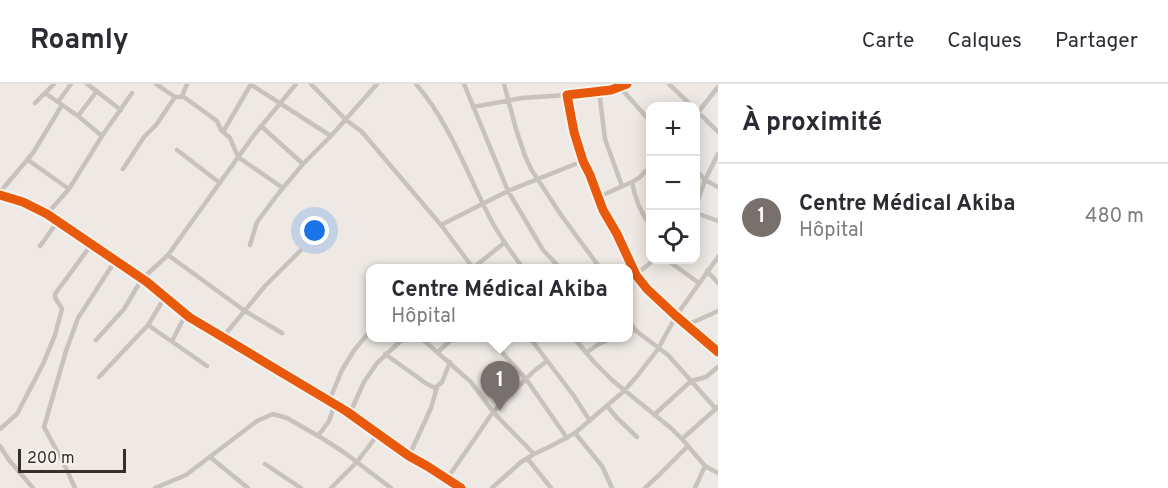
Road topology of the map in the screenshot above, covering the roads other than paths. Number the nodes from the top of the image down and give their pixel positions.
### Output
1 (54, 84) edge
2 (71, 84) edge
3 (87, 84) edge
4 (156, 84) edge
5 (187, 84) edge
6 (250, 84) edge
7 (296, 84) edge
8 (311, 84) edge
9 (377, 84) edge
10 (416, 84) edge
11 (464, 84) edge
12 (504, 84) edge
13 (627, 84) edge
14 (669, 84) edge
15 (619, 86) edge
16 (718, 87) edge
17 (599, 91) junction
18 (97, 92) junction
19 (45, 93) junction
20 (132, 93) dead end
21 (567, 95) junction
22 (182, 96) junction
23 (175, 97) junction
24 (509, 101) junction
25 (279, 102) junction
26 (688, 102) edge
27 (35, 103) dead end
28 (60, 104) junction
29 (473, 106) junction
30 (700, 107) edge
31 (121, 110) junction
32 (78, 116) junction
33 (646, 116) edge
34 (700, 116) edge
35 (346, 120) junction
36 (261, 126) junction
37 (223, 132) junction
38 (718, 132) edge
39 (102, 136) junction
40 (331, 136) junction
41 (177, 150) dead end
42 (718, 154) edge
43 (238, 157) junction
44 (28, 160) junction
45 (583, 161) junction
46 (303, 164) junction
47 (123, 169) dead end
48 (646, 172) edge
49 (700, 175) edge
50 (538, 178) junction
51 (705, 180) junction
52 (632, 182) junction
53 (220, 183) junction
54 (622, 186) junction
55 (718, 187) edge
56 (283, 188) junction
57 (69, 189) junction
58 (508, 191) junction
59 (0, 194) edge
60 (700, 194) edge
61 (598, 197) junction
62 (483, 205) junction
63 (47, 214) junction
64 (700, 214) edge
65 (646, 219) edge
66 (718, 220) edge
67 (58, 221) junction
68 (441, 225) junction
69 (504, 243) junction
70 (92, 244) junction
71 (40, 246) dead end
72 (250, 246) dead end
73 (300, 251) dead end
74 (168, 255) junction
75 (718, 257) edge
76 (115, 261) junction
77 (469, 264) edge
78 (477, 264) edge
79 (520, 264) edge
80 (556, 264) edge
81 (597, 264) edge
82 (631, 264) edge
83 (649, 264) edge
84 (673, 264) edge
85 (633, 268) edge
86 (707, 271) junction
87 (636, 275) junction
88 (633, 277) edge
89 (142, 279) junction
90 (699, 283) junction
91 (718, 283) edge
92 (165, 297) junction
93 (245, 311) junction
94 (718, 311) edge
95 (186, 314) junction
96 (676, 316) junction
97 (148, 325) junction
98 (687, 325) junction
99 (633, 332) edge
100 (282, 333) dead end
101 (366, 336) edge
102 (223, 337) junction
103 (96, 340) dead end
104 (172, 341) junction
105 (399, 342) edge
106 (426, 342) edge
107 (449, 342) edge
108 (493, 342) edge
109 (533, 342) edge
110 (576, 342) edge
111 (603, 342) edge
112 (658, 349) junction
113 (438, 352) junction
114 (718, 352) edge
115 (586, 353) junction
116 (385, 354) junction
117 (547, 361) junction
118 (450, 362) junction
119 (207, 366) dead end
120 (718, 367) edge
121 (99, 377) dead end
122 (526, 379) junction
123 (691, 381) junction
124 (437, 387) junction
125 (624, 391) junction
126 (332, 402) junction
127 (607, 406) junction
128 (717, 408) edge
129 (493, 412) junction
130 (351, 414) junction
131 (654, 415) junction
132 (590, 421) junction
133 (0, 429) edge
134 (575, 433) junction
135 (378, 435) junction
136 (318, 436) junction
137 (637, 437) dead end
138 (567, 438) junction
139 (682, 439) junction
140 (0, 446) edge
141 (688, 446) junction
142 (534, 454) junction
143 (409, 456) junction
144 (210, 457) junction
145 (527, 458) junction
146 (357, 462) junction
147 (265, 464) dead end
148 (705, 466) junction
149 (718, 473) edge
150 (447, 479) junction
151 (33, 488) edge
152 (75, 488) edge
153 (155, 488) edge
154 (248, 488) edge
155 (301, 488) edge
156 (331, 488) edge
157 (391, 488) edge
158 (461, 488) edge
159 (492, 488) edge
160 (551, 488) edge
161 (612, 488) edge
162 (645, 488) edge
163 (695, 488) edge

1 - 19 street
2 - 28 street
3 - 18 street
4 - 23 street
5 - 22 street
6 - 25 street
6 - 37 street
7 - 25 street
8 - 35 street
9 - 35 street
10 - 62 street
11 - 29 street
12 - 24 street
13 - 15 street
14 - 26 street
15 - 17 street
15 - 33 street
16 - 30 street
17 - 21 street
17 - 54 street
18 - 31 street
18 - 32 street
19 - 27 street
19 - 28 street
20 - 31 street
21 - 24 street
21 - 45 street
22 - 23 street
22 - 37 street
23 - 47 street
24 - 29 street
24 - 50 street
25 - 36 street
25 - 40 street
28 - 32 street
28 - 44 street
29 - 58 street
31 - 39 street
32 - 39 street
34 - 38 street
35 - 40 street
35 - 68 street
36 - 43 street
36 - 46 street
37 - 43 street
39 - 57 street
40 - 46 street
41 - 53 street
42 - 51 street
43 - 53 street
43 - 56 street
44 - 57 street
44 - 59 street
45 - 50 street
45 - 61 street
46 - 56 street
48 - 52 street
49 - 51 street
50 - 58 street
50 - 81 street
51 - 55 street
51 - 60 street
52 - 54 street
52 - 65 street
53 - 74 street
54 - 61 street
56 - 72 street
57 - 63 street
58 - 62 street
58 - 80 street
59 - 63 street
61 - 82 street
62 - 68 street
62 - 69 street
63 - 67 street
64 - 66 street
67 - 70 street
67 - 71 street
68 - 77 street
69 - 78 street
69 - 79 street
70 - 76 street
70 - 133 street
73 - 93 street
74 - 89 street
74 - 93 street
75 - 86 street
76 - 89 street
76 - 152 street
83 - 87 street
84 - 90 street
85 - 87 street
86 - 90 street
86 - 91 street
87 - 88 street
87 - 96 street
89 - 92 street
89 - 103 street
90 - 96 street
92 - 95 street
92 - 97 street
93 - 100 street
93 - 102 street
94 - 98 street
95 - 102 street
95 - 104 street
96 - 98 street
96 - 112 street
97 - 104 street
97 - 121 street
98 - 114 street
99 - 112 street
101 - 126 street
102 - 126 street
104 - 119 street
105 - 116 street
106 - 113 street
107 - 113 street
108 - 122 street
109 - 117 street
110 - 115 street
111 - 115 street
112 - 123 street
112 - 125 street
113 - 118 street
115 - 125 street
116 - 124 street
116 - 130 street
117 - 122 street
117 - 132 street
118 - 124 street
118 - 129 street
120 - 123 street
122 - 129 street
122 - 138 street
123 - 128 street
123 - 131 street
124 - 143 street
125 - 127 street
125 - 131 street
126 - 130 street
126 - 136 street
127 - 132 street
127 - 137 street
128 - 139 street
129 - 142 street
129 - 150 street
130 - 135 street
131 - 139 street
132 - 134 street
134 - 138 street
134 - 161 street
135 - 143 street
135 - 146 street
136 - 144 street
136 - 146 street
138 - 142 street
139 - 141 street
140 - 151 street
141 - 148 street
141 - 162 street
142 - 145 street
143 - 150 street
144 - 153 street
144 - 154 street
145 - 159 street
145 - 160 street
146 - 156 street
146 - 157 street
147 - 155 street
148 - 149 street
148 - 163 street
150 - 158 street

